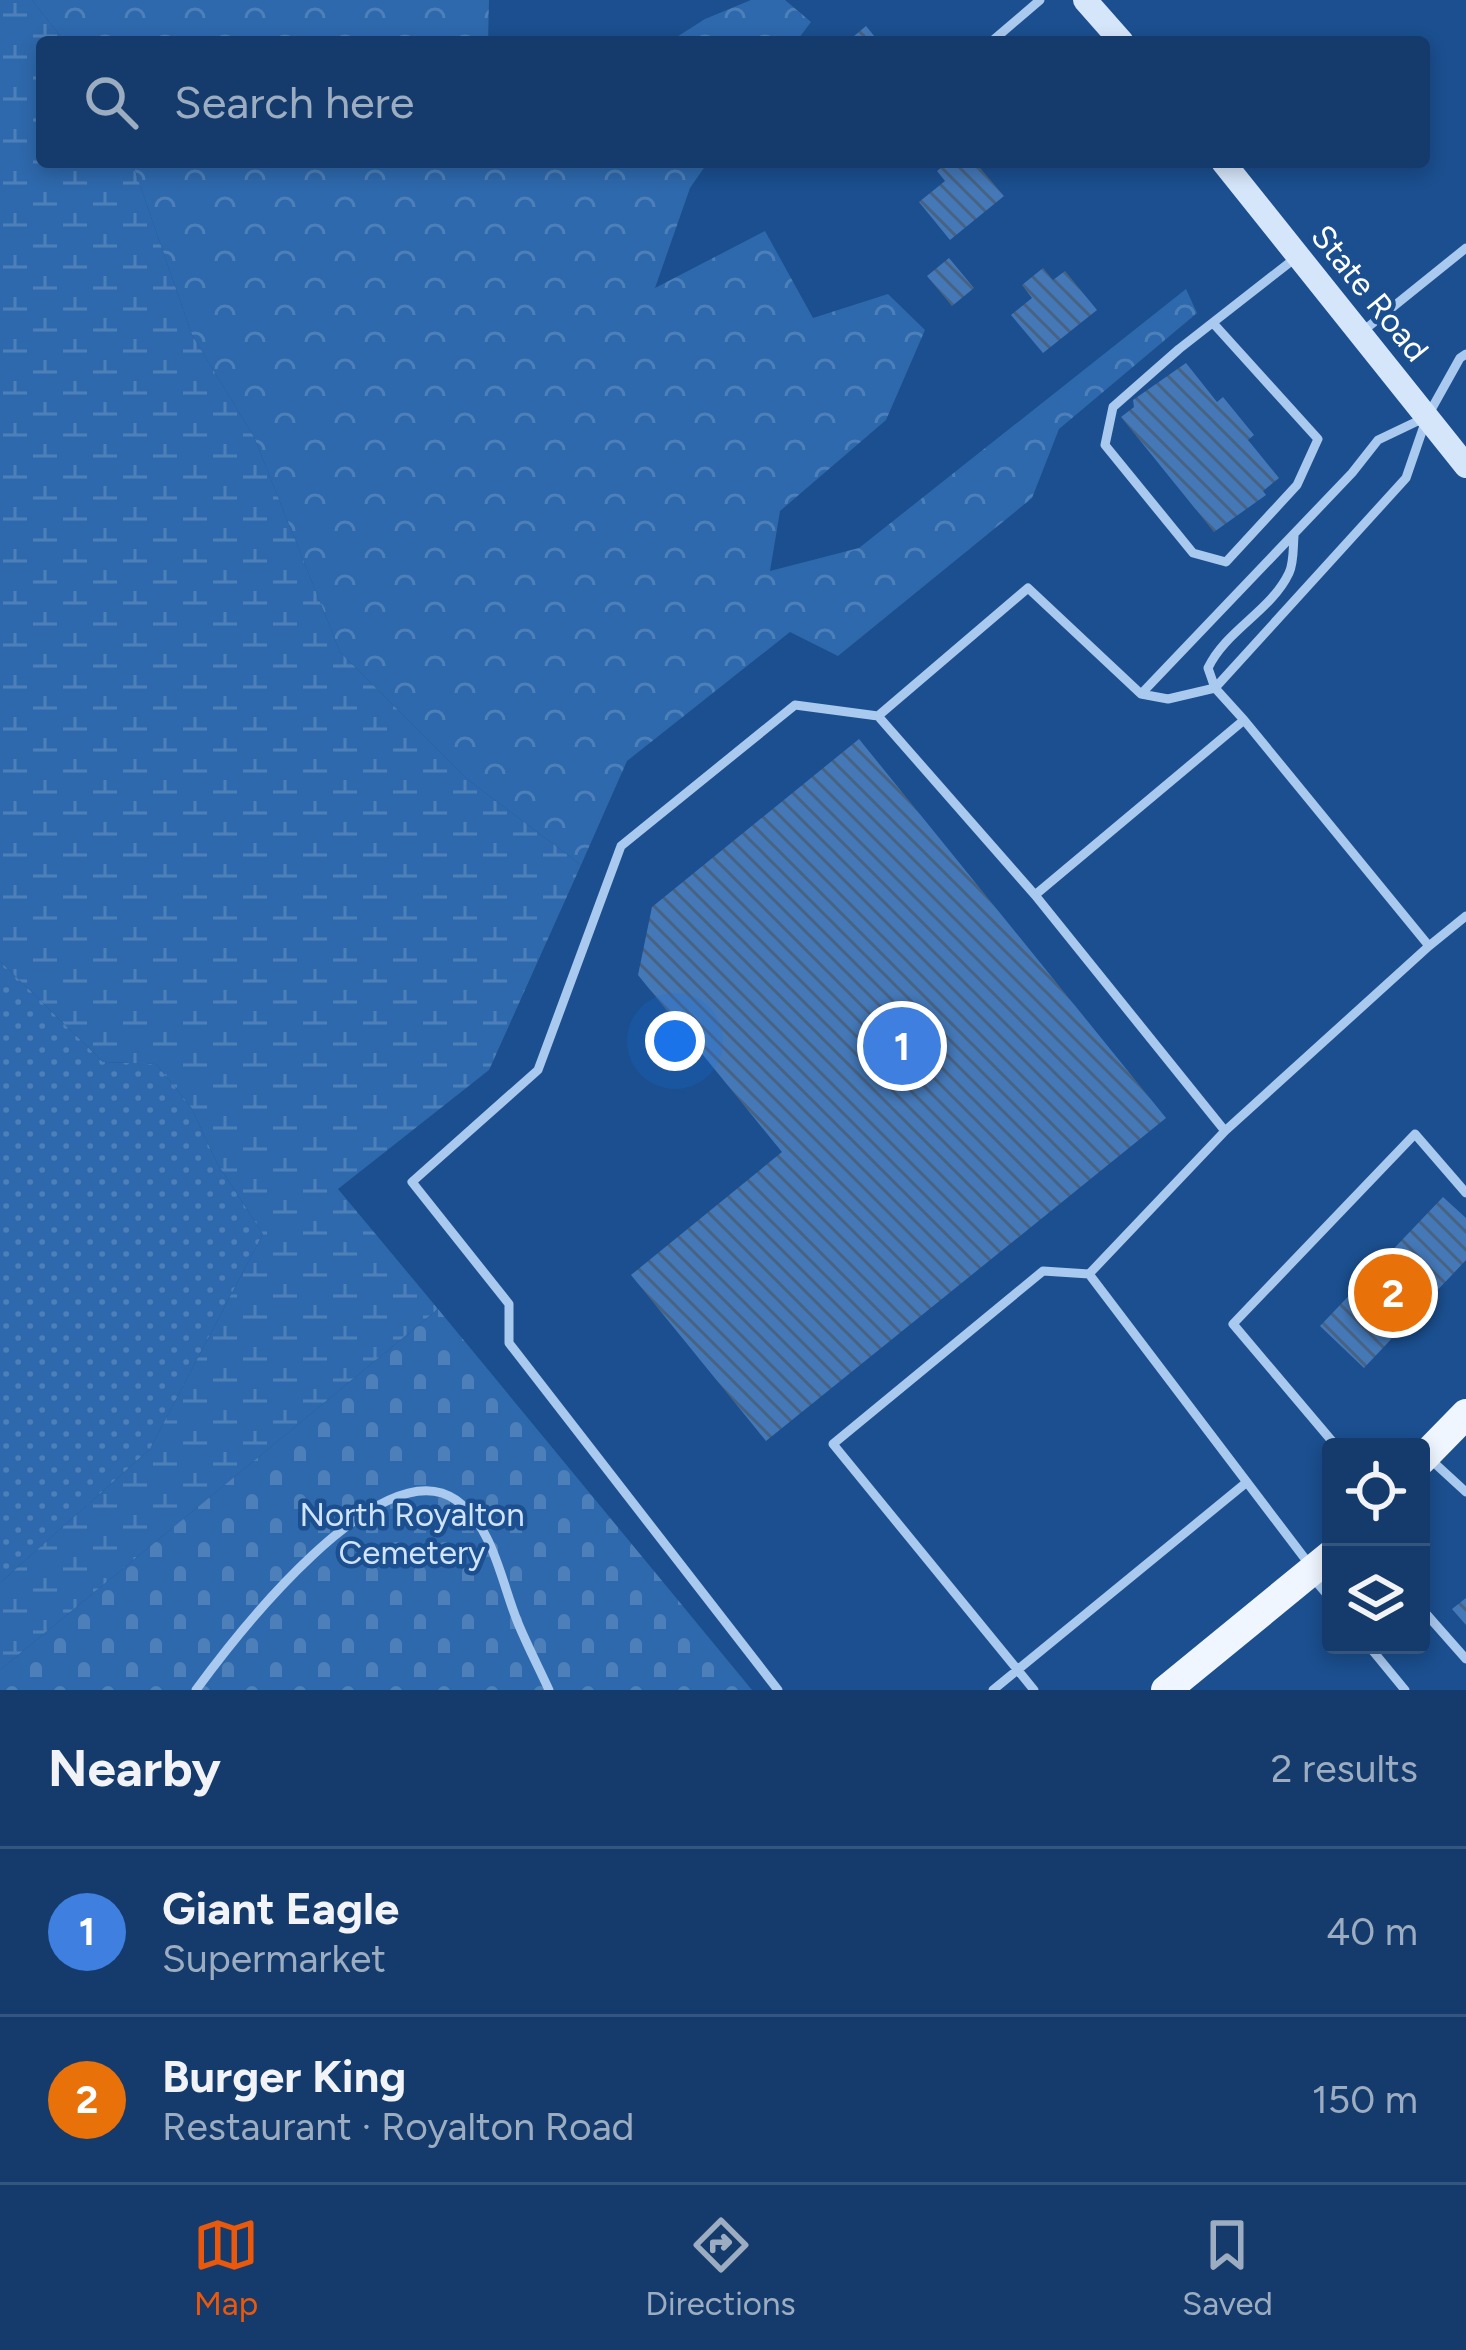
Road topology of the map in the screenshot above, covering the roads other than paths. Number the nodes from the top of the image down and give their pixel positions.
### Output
1 (1040, 0) edge
2 (1085, 0) edge
3 (999, 36) edge
4 (1117, 36) edge
5 (1228, 168) edge
6 (1466, 248) edge
7 (1298, 256) junction
8 (1213, 323) junction
9 (1360, 333) junction
10 (1466, 354) edge
11 (1427, 417) junction
12 (1466, 466) edge
13 (1294, 536) junction
14 (1215, 688) junction
15 (1141, 694) junction
16 (878, 716) junction
17 (1244, 720) junction
18 (1035, 895) junction
19 (1466, 916) edge
20 (1429, 946) junction
21 (1226, 1130) junction
22 (1466, 1193) edge
23 (1089, 1274) junction
24 (1466, 1414) edge
25 (1328, 1438) edge
26 (1430, 1452) edge
27 (1430, 1463) edge
28 (1247, 1482) junction
29 (1466, 1492) edge
30 (1319, 1567) edge
31 (1430, 1618) edge
32 (1375, 1654) edge
33 (1466, 1659) edge
34 (1017, 1670) junction
35 (196, 1690) edge
36 (549, 1690) edge
37 (778, 1690) edge
38 (993, 1690) edge
39 (1034, 1690) edge
40 (1166, 1690) edge
41 (1405, 1690) edge

1 - 3 lane
2 - 4 main road
5 - 7 main road, State Road
6 - 9 lane
7 - 8 lane
7 - 9 main road, State Road
8 - 8 lane
9 - 11 main road, State Road
10 - 11 lane
11 - 12 main road, State Road
11 - 13 lane
11 - 14 lane
13 - 14 lane
13 - 15 lane
14 - 15 lane
14 - 17 lane
15 - 16 lane
16 - 18 lane
16 - 37 lane
17 - 18 lane
17 - 20 lane
18 - 21 lane
19 - 20 lane
20 - 21 lane
21 - 23 lane
22 - 25 lane
23 - 28 lane
23 - 34 lane
24 - 26 main road
27 - 29 lane
28 - 30 lane
28 - 34 lane
30 - 40 main road
31 - 33 lane
32 - 41 lane
34 - 38 lane
34 - 39 lane
35 - 36 lane

